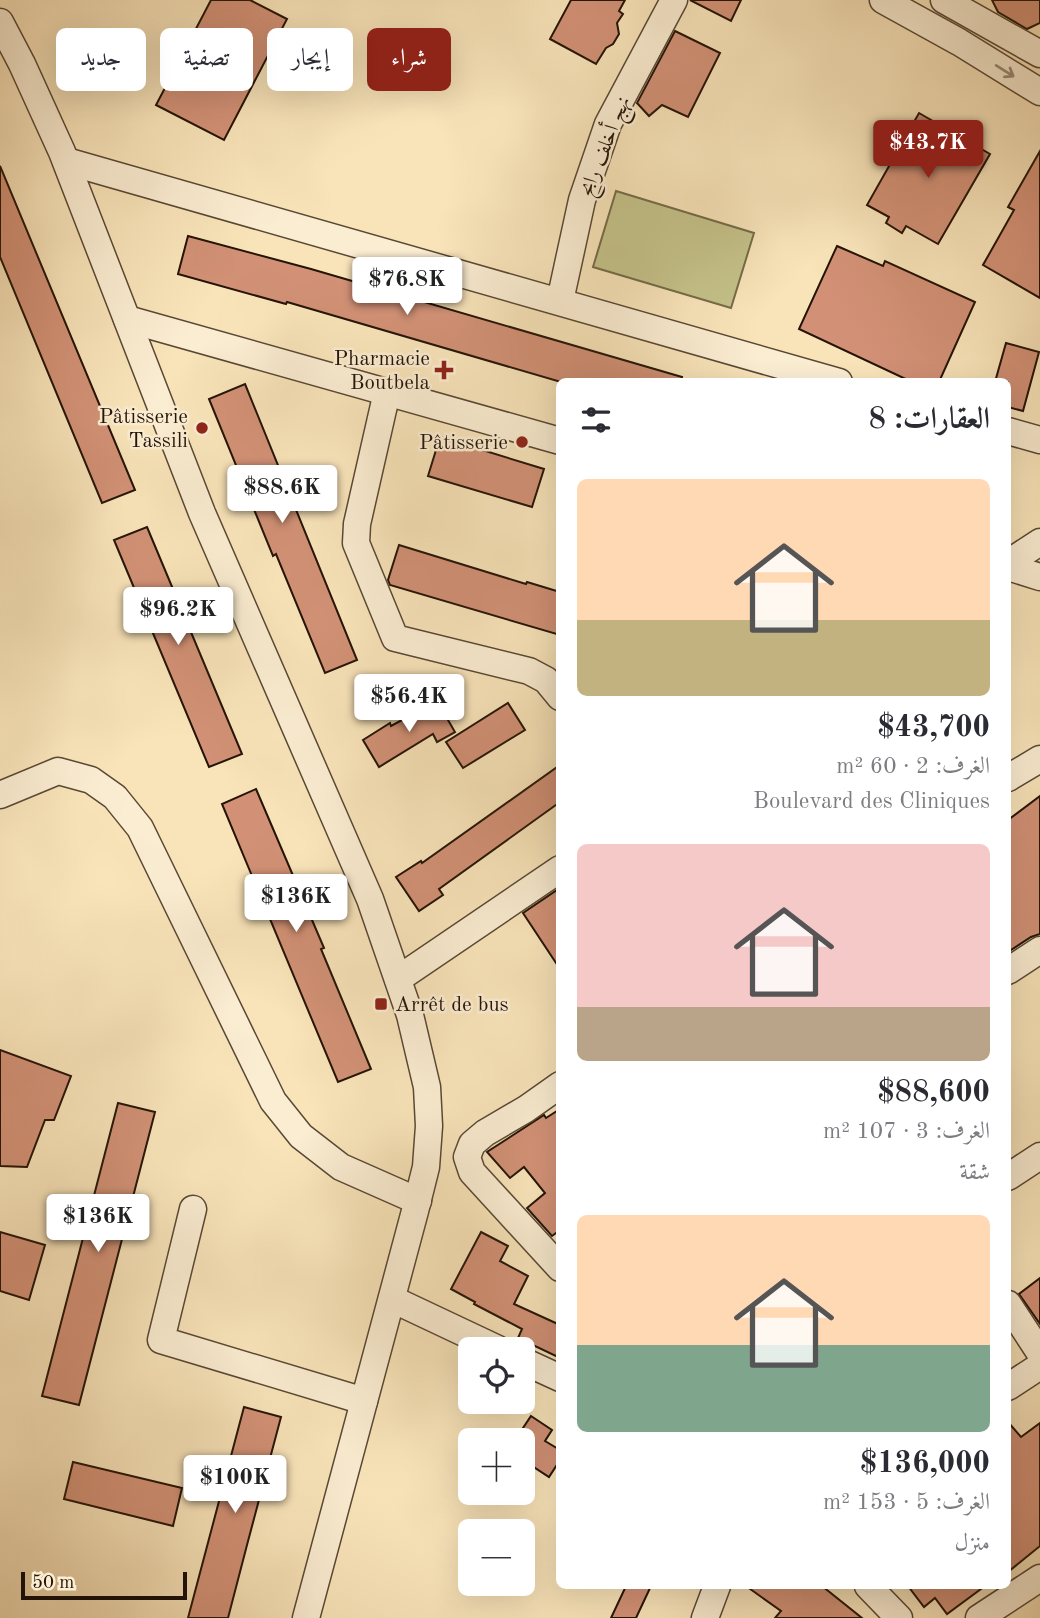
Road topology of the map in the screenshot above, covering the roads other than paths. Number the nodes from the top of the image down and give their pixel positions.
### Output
1 (674, 0) edge
2 (883, 0) edge
3 (958, 4) edge
4 (0, 22) edge
5 (959, 42) junction
6 (1040, 54) edge
7 (1040, 92) edge
8 (66, 161) junction
9 (560, 301) junction
10 (127, 319) junction
11 (825, 378) edge
12 (387, 392) junction
13 (1011, 432) edge
14 (556, 440) edge
15 (1040, 440) edge
16 (1040, 542) edge
17 (1011, 563) edge
18 (1011, 566) edge
19 (1040, 577) edge
20 (556, 692) edge
21 (1040, 759) edge
22 (1011, 776) edge
23 (0, 795) edge
24 (556, 872) edge
25 (1040, 950) edge
26 (1011, 966) edge
27 (398, 979) junction
28 (556, 1088) edge
29 (1040, 1156) edge
30 (1011, 1175) edge
31 (418, 1201) junction
32 (192, 1209) dead end
33 (556, 1260) edge
34 (392, 1299) junction
35 (1011, 1309) edge
36 (473, 1337) edge
37 (1040, 1353) edge
38 (1040, 1366) edge
39 (535, 1367) edge
40 (556, 1376) edge
41 (1011, 1385) edge
42 (364, 1401) junction
43 (1040, 1578) edge
44 (716, 1589) edge
45 (871, 1589) edge
46 (306, 1618) edge
47 (705, 1618) edge
48 (899, 1618) edge
49 (979, 1618) edge

1 - 9 street, نهج أخلف رابح
2 - 5 street
3 - 5 street
3 - 6 street
4 - 8 street
5 -> 7 street
8 - 9 street
8 - 10 street
9 - 11 street
10 - 12 street
10 - 27 street
12 - 14 street
12 - 20 street
13 - 15 street
16 - 17 street
18 - 19 street
21 - 22 street
23 - 31 street
24 - 27 street
25 - 26 street
27 - 31 street
28 - 33 street
29 - 30 street
31 - 34 street
32 - 42 street
34 - 36 street
34 - 42 street
35 - 37 street
38 - 41 street
39 - 40 street
42 - 46 street
43 - 49 street
44 - 47 street
45 - 48 street

